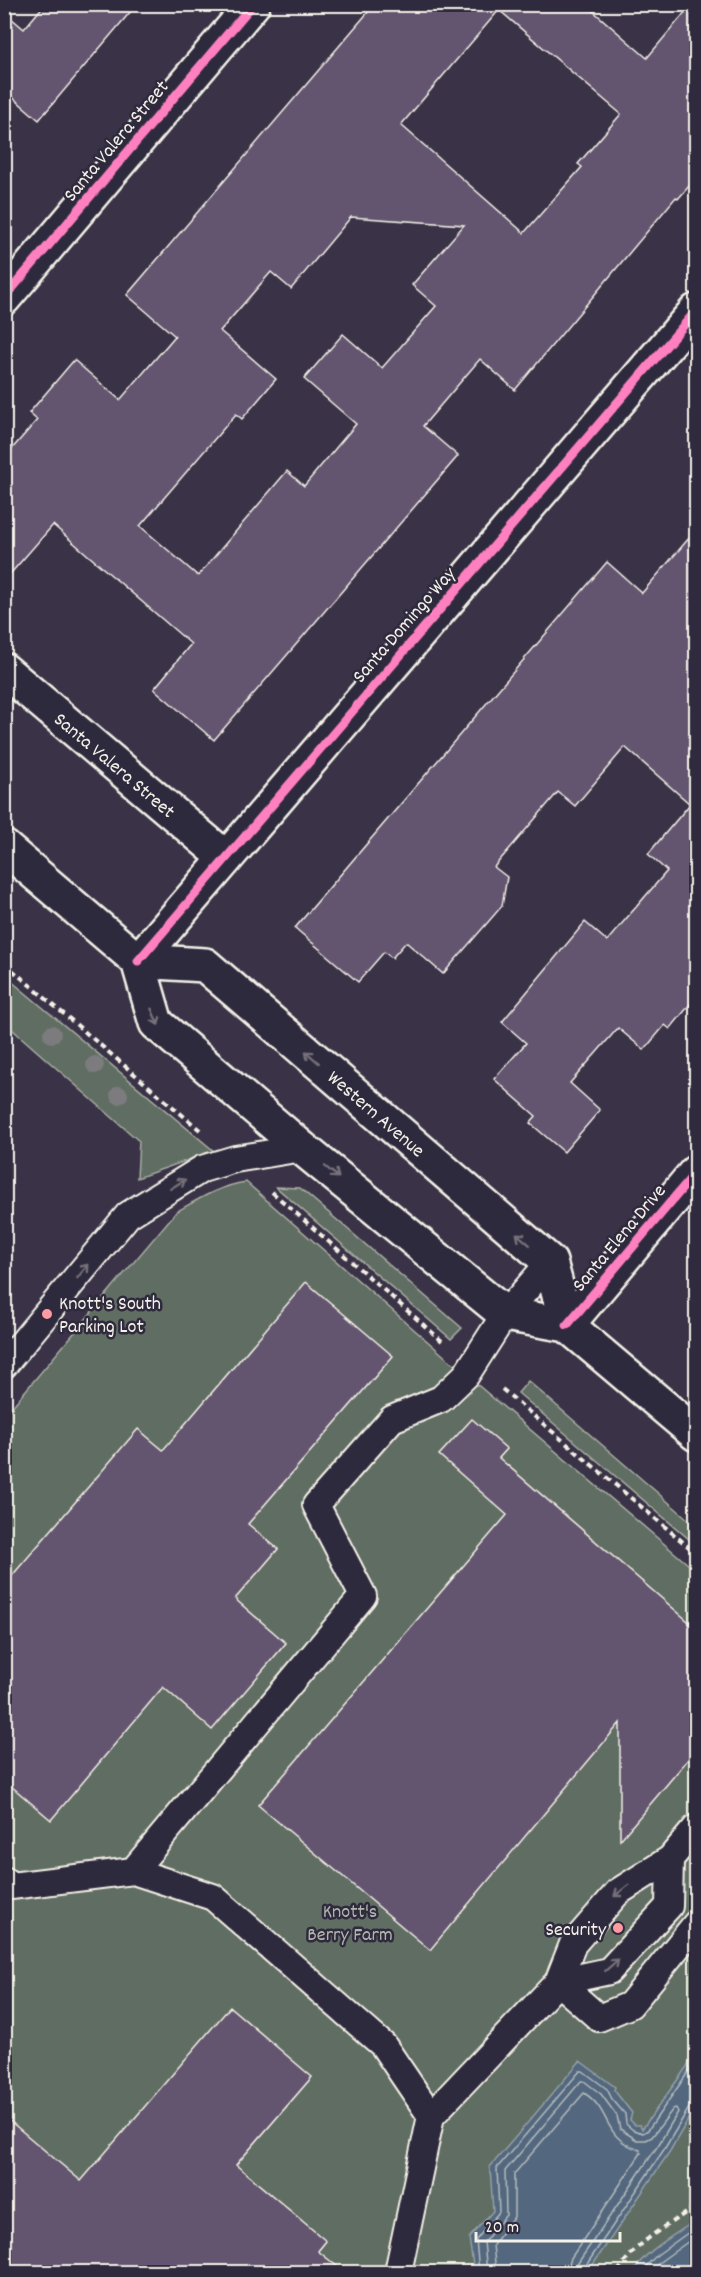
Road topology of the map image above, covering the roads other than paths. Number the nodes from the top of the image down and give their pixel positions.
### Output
1 (252, 4) edge
2 (4, 298) edge
3 (696, 311) edge
4 (4, 670) edge
5 (4, 846) edge
6 (226, 858) junction
7 (138, 961) junction
8 (302, 1148) junction
9 (696, 1172) edge
10 (550, 1262) junction
11 (505, 1314) junction
12 (567, 1325) junction
13 (4, 1365) edge
14 (696, 1434) edge
15 (696, 1828) edge
16 (670, 1859) junction
17 (133, 1871) junction
18 (4, 1880) edge
19 (696, 1924) edge
20 (558, 1982) junction
21 (431, 2116) junction
22 (398, 2272) edge

1 - 2 street, Santa Valera Street
3 - 6 street, Santa Domingo Way
4 - 6 street, Santa Valera Street
5 - 7 street
6 - 7 street, Santa Domingo Way
7 -> 8 street
10 -> 7 street, Western Avenue
8 -> 11 street
13 -> 8 lane
9 - 12 street, Santa Elena Drive
10 - 11 lane
10 - 12 street
11 - 12 street
11 - 17 lane
12 - 14 street
15 - 16 lane
16 -> 20 lane
20 -> 16 lane
17 - 18 lane
17 - 21 lane
19 - 20 lane
20 - 21 lane
21 - 22 lane

